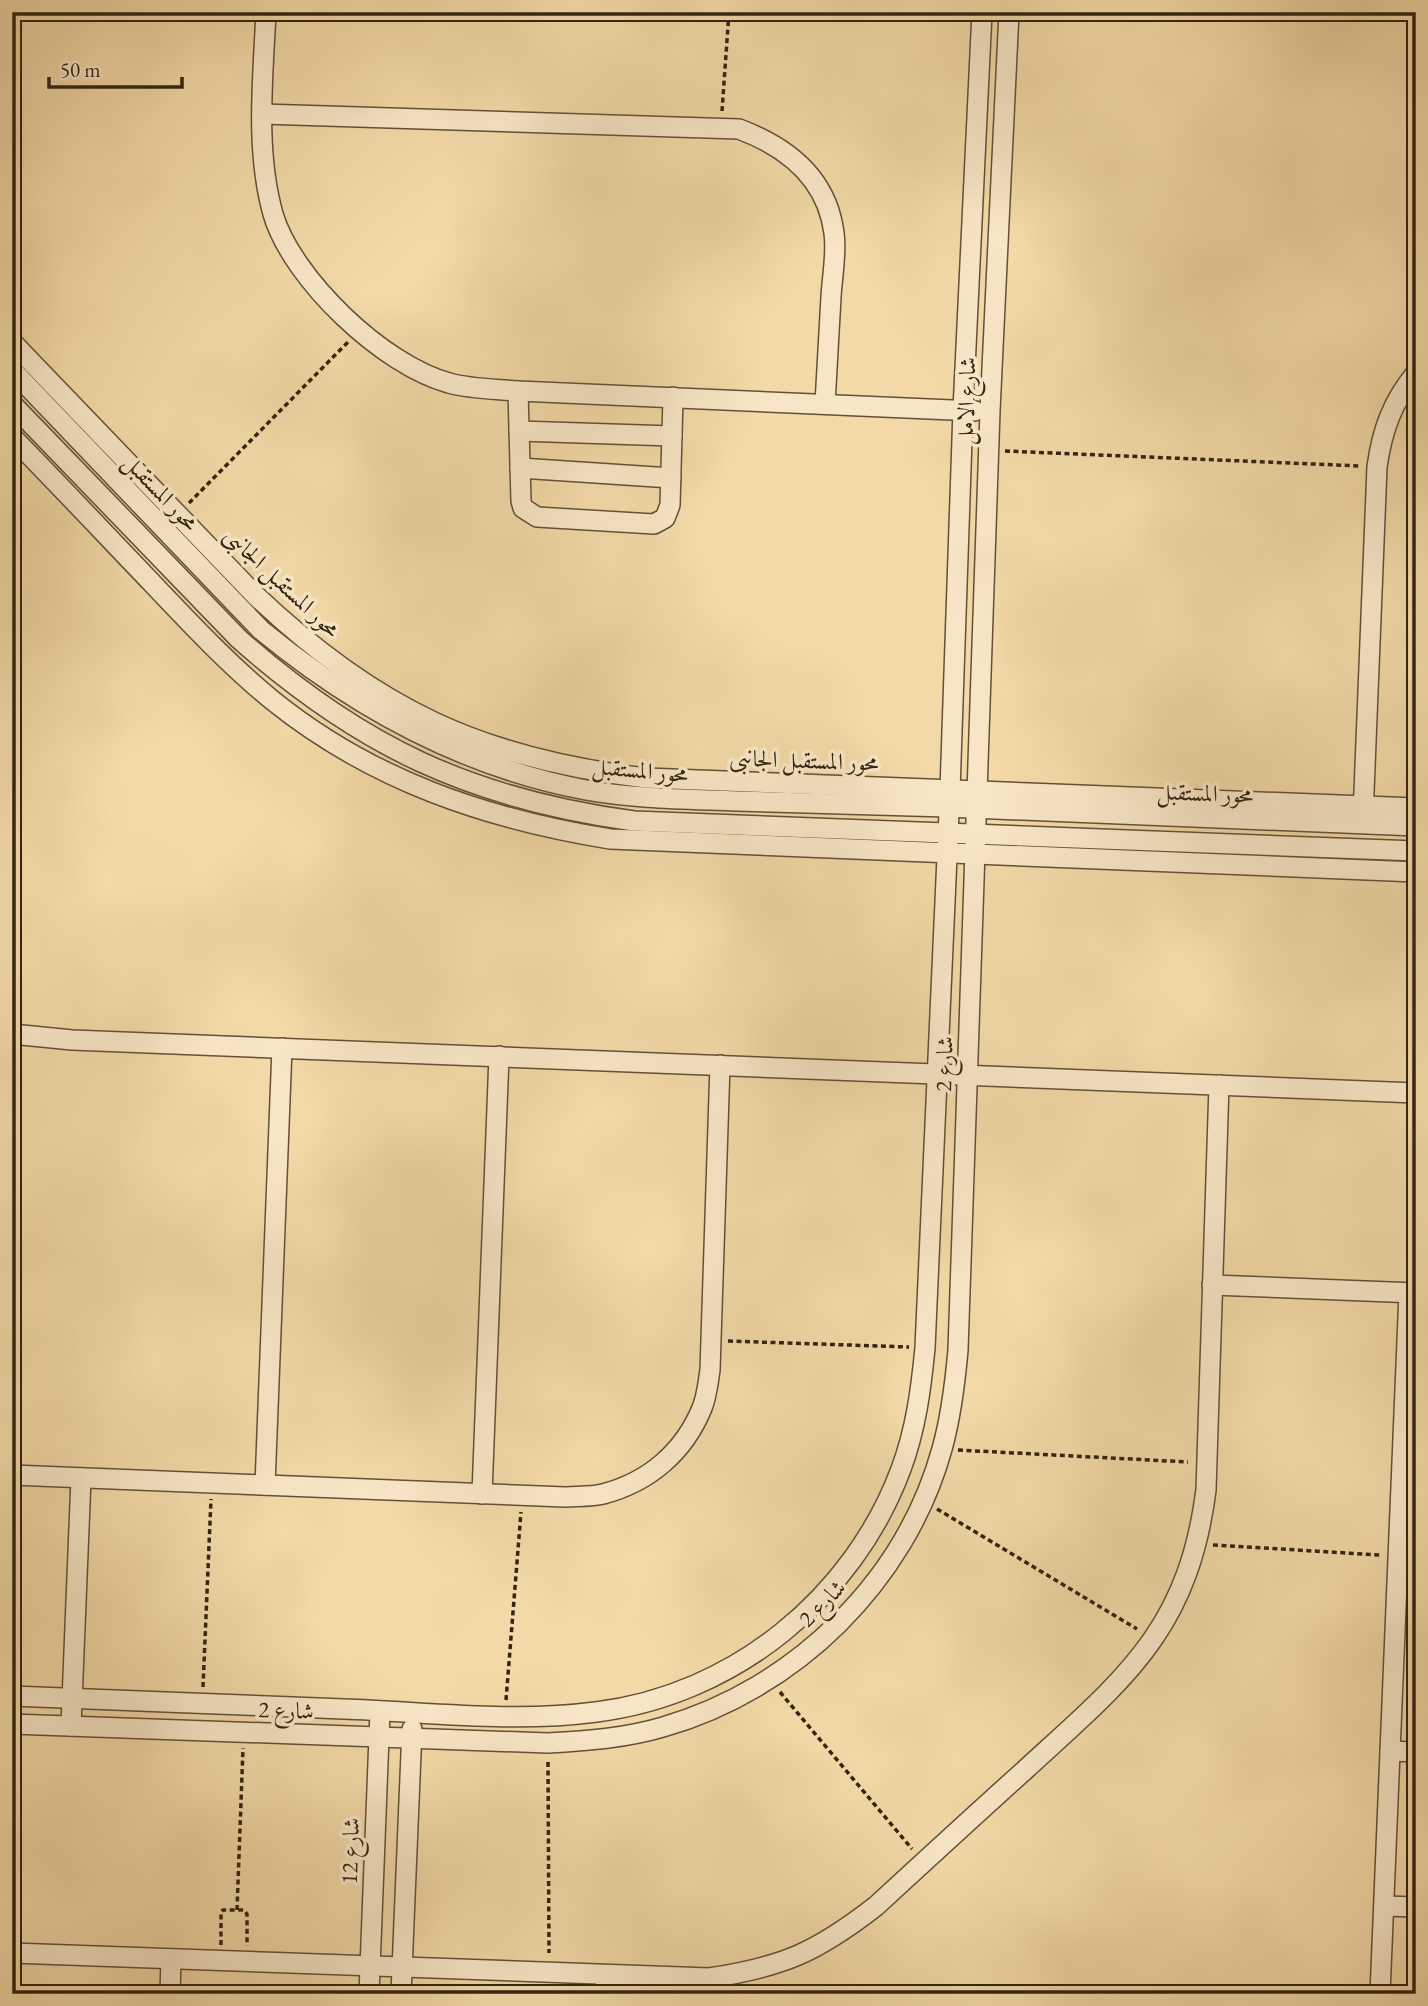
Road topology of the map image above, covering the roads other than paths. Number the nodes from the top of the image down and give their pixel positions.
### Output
1 (266, 12) edge
2 (982, 12) edge
3 (1009, 12) edge
4 (262, 114) junction
5 (12, 342) edge
6 (12, 370) edge
7 (1416, 373) edge
8 (518, 391) junction
9 (673, 397) junction
10 (12, 404) edge
11 (825, 404) junction
12 (963, 410) junction
13 (990, 411) junction
14 (519, 431) junction
15 (672, 436) junction
16 (12, 437) edge
17 (520, 468) junction
18 (671, 478) junction
19 (950, 799) junction
20 (978, 800) junction
21 (1416, 808) edge
22 (1363, 815) junction
23 (1416, 826) edge
24 (948, 843) junction
25 (976, 845) junction
26 (1416, 850) edge
27 (1416, 872) edge
28 (12, 1034) edge
29 (282, 1048) junction
30 (499, 1056) junction
31 (720, 1065) junction
32 (937, 1073) junction
33 (968, 1074) junction
34 (1219, 1085) junction
35 (1416, 1093) edge
36 (1212, 1285) junction
37 (1412, 1293) edge
38 (12, 1475) edge
39 (81, 1478) junction
40 (265, 1485) junction
41 (482, 1494) junction
42 (12, 1696) edge
43 (72, 1698) junction
44 (380, 1711) junction
45 (413, 1712) junction
46 (12, 1724) edge
47 (71, 1727) junction
48 (379, 1738) junction
49 (412, 1740) junction
50 (1390, 1751) junction
51 (1416, 1752) edge
52 (1384, 1906) junction
53 (1416, 1908) edge
54 (12, 1953) edge
55 (171, 1959) junction
56 (370, 1967) junction
57 (402, 1968) junction
58 (606, 1984) edge
59 (170, 1994) edge
60 (369, 1994) edge
61 (401, 1994) edge
62 (1380, 1994) edge

1 - 4 street
2 - 12 street, شارع الامل
3 - 13 street, شارع الامل
4 - 8 street
4 - 11 street
5 - 19 street, محور المستقبل الجانبى
6 - 19 street, محور المستقبل
7 - 22 street
8 - 9 street
8 - 14 street
9 - 11 street
9 - 15 street
10 - 24 street, محور المستقبل
11 - 12 street
12 - 13 street
12 - 19 street, شارع الامل
13 - 20 street, شارع الامل
14 - 15 street
14 - 17 street
15 - 18 street
16 - 24 street
17 - 18 street
17 - 18 street
19 - 20 street, محور المستقبل الجانبى
19 - 24 street, شارع 2
20 - 22 street, محور المستقبل الجانبى
20 - 25 street, شارع 2
21 - 22 street, محور المستقبل الجانبى
22 - 23 street
24 - 25 street, محور المستقبل
24 - 32 street, شارع 2
25 - 26 street, محور المستقبل
25 - 27 street
25 - 33 street, شارع 2
28 - 29 street
29 - 30 street
29 - 40 street
30 - 31 street
30 - 41 street
31 - 32 street
31 - 41 street
32 - 33 street
32 - 45 street, شارع 2
33 - 34 street
33 - 49 street, شارع 2
34 - 35 street
34 - 36 street
36 - 37 street
36 - 58 street
37 - 50 street
38 - 39 street
39 - 40 street
39 - 43 street
40 - 41 street
42 - 43 street, شارع 2
43 - 44 street, شارع 2
43 - 47 street
44 - 45 street, شارع 2
44 - 48 street, شارع 12
45 - 49 street
46 - 47 street, شارع 2
47 - 48 street, شارع 2
48 - 49 street, شارع 2
48 - 56 street, شارع 12
49 - 57 street
50 - 51 street
50 - 52 street
52 - 53 street
52 - 62 street
54 - 55 street
55 - 56 street
55 - 59 street
56 - 57 street
56 - 60 street, شارع 12
57 - 58 street
57 - 61 street

